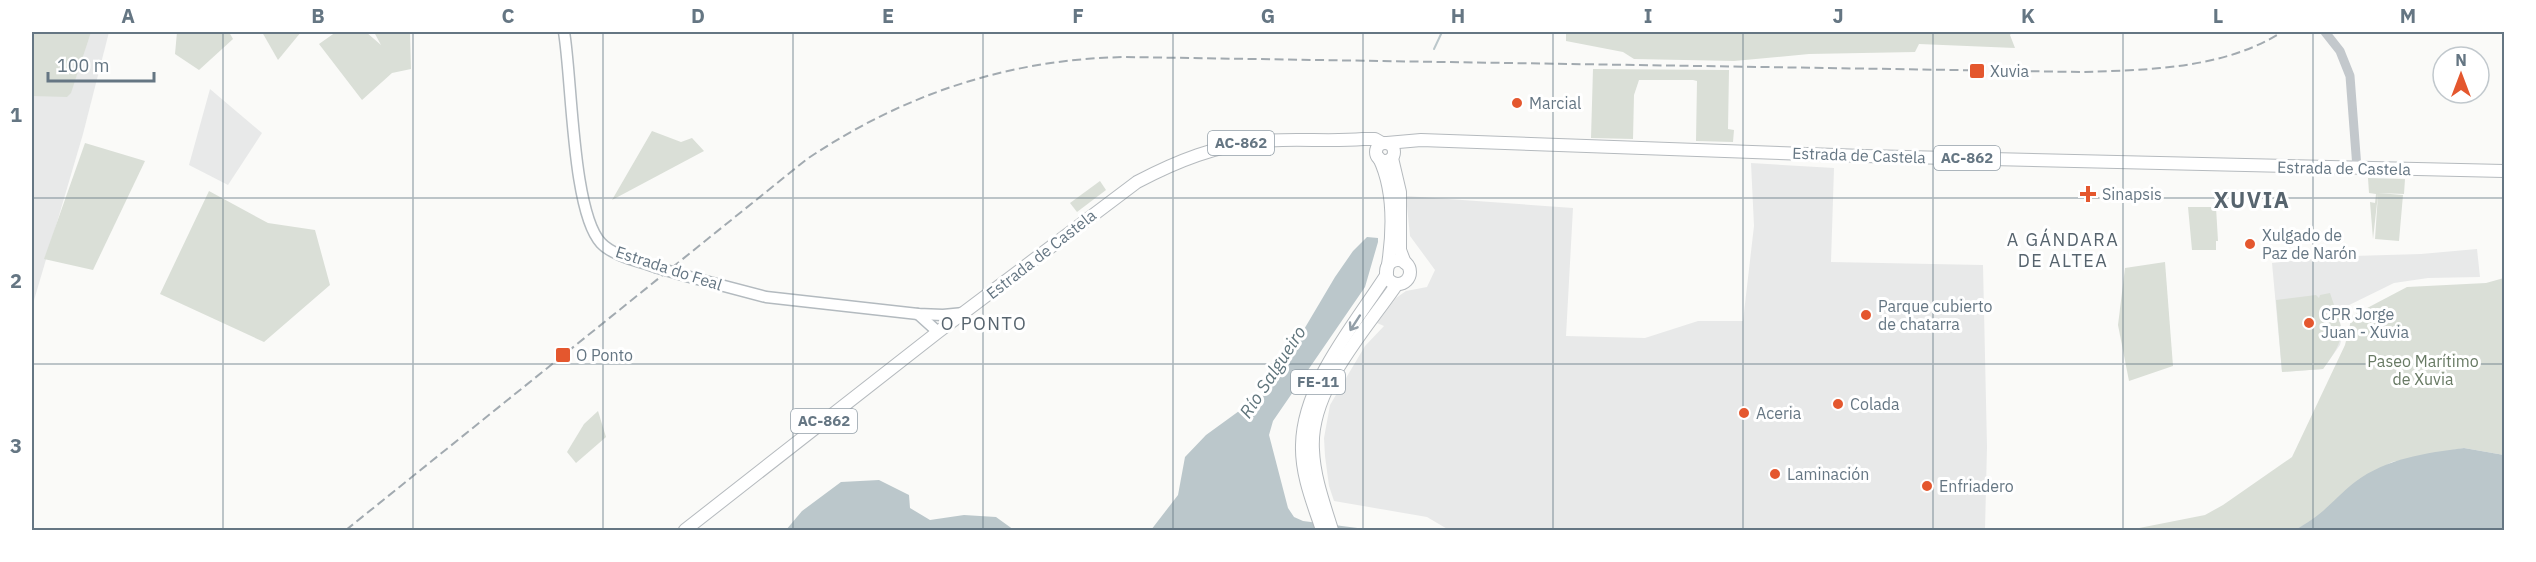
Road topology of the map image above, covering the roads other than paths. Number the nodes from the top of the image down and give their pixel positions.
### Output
1 (564, 32) edge
2 (2325, 32) edge
3 (1429, 142) junction
4 (1381, 149) junction
5 (1393, 156) junction
6 (2357, 168) junction
7 (2505, 171) edge
8 (1405, 263) junction
9 (1387, 272) junction
10 (1397, 284) junction
11 (964, 312) junction
12 (930, 319) junction
13 (938, 332) junction
14 (1319, 504) junction
15 (685, 531) edge
16 (1322, 531) edge
17 (1332, 531) edge

1 - 12 main road, Estrada do Feal, bridge
2 - 6 street
3 - 4 main road, AC-862
3 - 5 main road, AC-862
3 - 6 main road, Estrada de Castela / AC-862
4 - 5 main road, AC-862
4 - 9 main road, FE-11
4 - 11 main road, Estrada de Castela / AC-862
5 - 8 main road
6 - 7 main road, Estrada de Castela / AC-862
8 - 9 main road
8 - 10 main road, FE-11
9 - 10 main road
9 -> 14 main road, FE-11
10 - 14 main road, FE-11
11 - 12 main road, Estrada do Feal
11 - 13 main road, Estrada de Castela / AC-862
12 - 13 main road
13 - 15 main road, Estrada de Castela / AC-862
14 - 16 main road, FE-11
14 - 17 main road, FE-11

